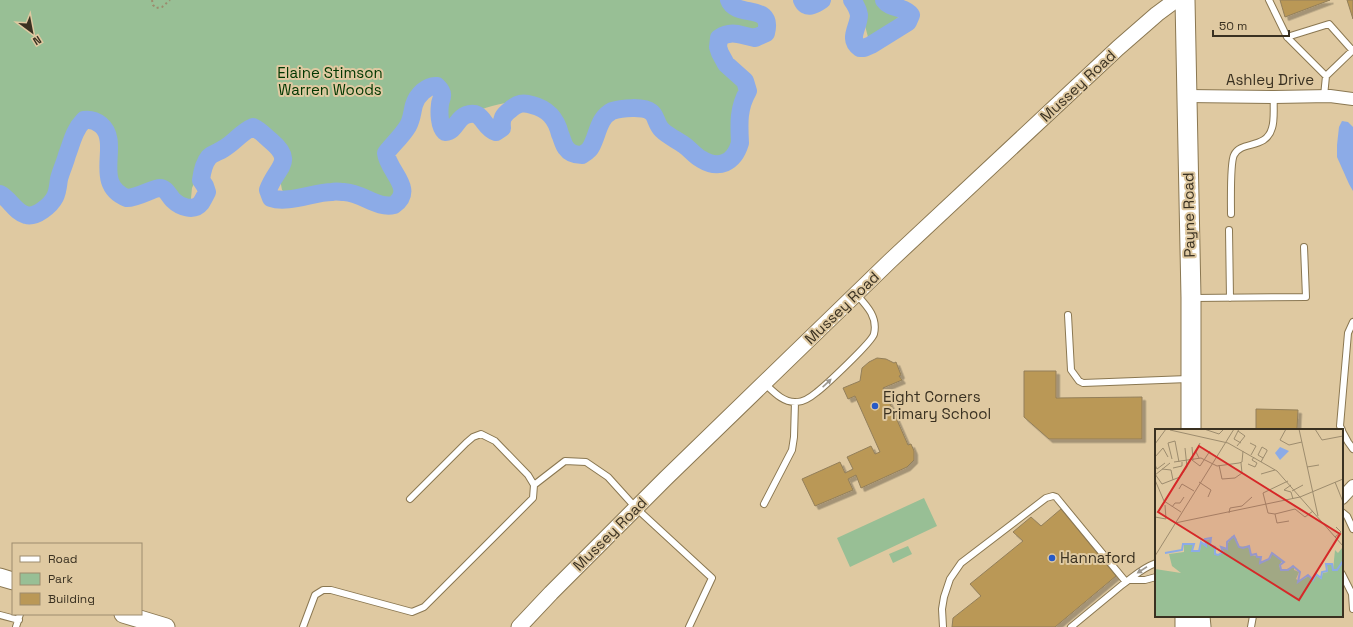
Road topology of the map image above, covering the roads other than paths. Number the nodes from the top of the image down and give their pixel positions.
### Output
1 (1176, 0) edge
2 (1185, 0) edge
3 (1268, 0) edge
4 (1287, 37) junction
5 (1353, 50) edge
6 (1326, 76) junction
7 (1187, 96) junction
8 (1324, 96) junction
9 (1274, 97) junction
10 (1353, 100) edge
11 (1231, 214) dead end
12 (1229, 230) dead end
13 (1304, 247) dead end
14 (856, 294) junction
15 (1191, 298) junction
16 (1230, 298) junction
17 (1068, 315) dead end
18 (1353, 322) edge
19 (1192, 379) junction
20 (764, 383) junction
21 (794, 402) junction
22 (1191, 429) edge
23 (1341, 429) edge
24 (1343, 433) edge
25 (1353, 450) edge
26 (534, 485) junction
27 (1353, 486) edge
28 (1343, 497) edge
29 (410, 499) dead end
30 (764, 504) dead end
31 (636, 508) junction
32 (1343, 513) edge
33 (1353, 529) edge
34 (1155, 563) edge
35 (1343, 576) edge
36 (0, 577) edge
37 (1155, 577) edge
38 (12, 580) edge
39 (1128, 581) junction
40 (1353, 609) edge
41 (0, 615) edge
42 (126, 615) edge
43 (20, 617) edge
44 (1200, 617) edge
45 (1253, 617) edge
46 (16, 627) edge
47 (166, 627) edge
48 (303, 627) edge
49 (519, 627) edge
50 (689, 627) edge
51 (942, 627) edge
52 (1071, 627) edge
53 (1201, 627) edge
54 (1251, 627) edge

1 - 14 street, Mussey Road
2 - 7 main road, Payne Road
3 - 4 lane
4 - 5 lane
4 - 6 lane
5 - 6 lane
6 - 8 lane
7 - 9 street, Ashley Drive
7 - 15 main road, Payne Road
8 - 9 street, Ashley Drive
8 - 10 street, Ashley Drive
9 - 11 lane
12 - 16 lane
13 - 16 lane
14 - 20 street, Mussey Road
21 -> 14 lane
15 - 16 lane
15 - 19 main road, Payne Road
17 - 19 lane
18 - 23 lane
19 - 22 main road, Payne Road
20 - 21 lane
20 - 31 street, Mussey Road
21 - 30 lane
24 - 25 lane
26 - 29 lane
26 - 31 lane
26 - 48 lane
27 - 28 street
31 - 49 street, Mussey Road
31 - 50 lane
32 - 33 lane
34 -> 39 lane
35 - 40 lane
36 - 38 main road
37 - 39 lane
39 - 51 lane
39 - 52 lane
41 - 43 lane
42 - 47 main road
43 - 46 lane
44 - 53 main road
45 - 54 lane

